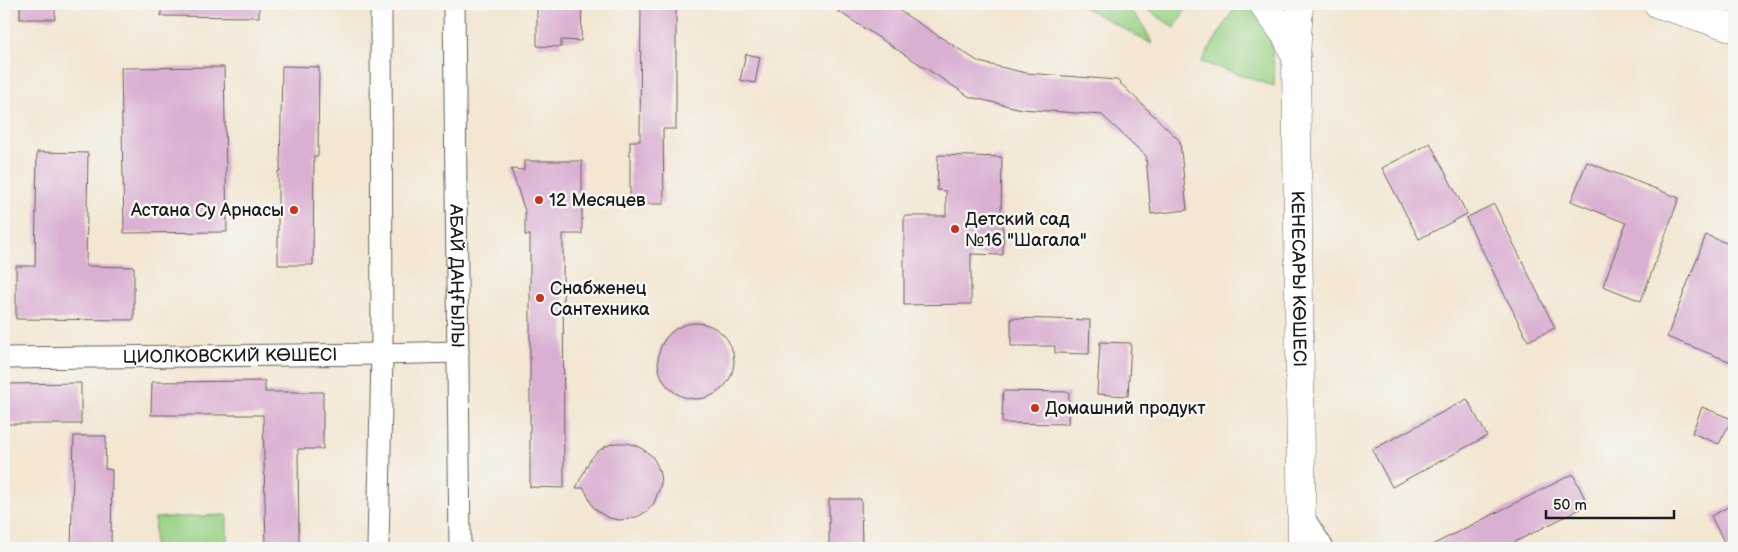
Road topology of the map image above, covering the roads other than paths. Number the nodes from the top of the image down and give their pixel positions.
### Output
1 (380, 4) edge
2 (454, 4) edge
3 (1264, 4) edge
4 (1658, 4) edge
5 (1300, 6) edge
6 (1734, 28) edge
7 (1296, 58) junction
8 (458, 352) junction
9 (382, 354) junction
10 (4, 358) edge
11 (1302, 515) junction
12 (378, 548) edge
13 (460, 548) edge
14 (1302, 548) edge
15 (1323, 548) edge

1 - 9 street
2 - 8 street, АБАЙ ДАҢҒЫЛЫ
3 - 7 main road
4 - 6 main road
5 - 7 main road, КЕНЕСАРЫ КӨШЕСІ
7 - 11 main road, КЕНЕСАРЫ КӨШЕСІ
8 - 9 street, ЦИОЛКОВСКИЙ КӨШЕСІ
8 - 13 street, АБАЙ ДАҢҒЫЛЫ
9 - 10 street, ЦИОЛКОВСКИЙ КӨШЕСІ
9 - 12 street
11 - 14 main road, КЕНЕСАРЫ КӨШЕСІ
11 - 15 street

